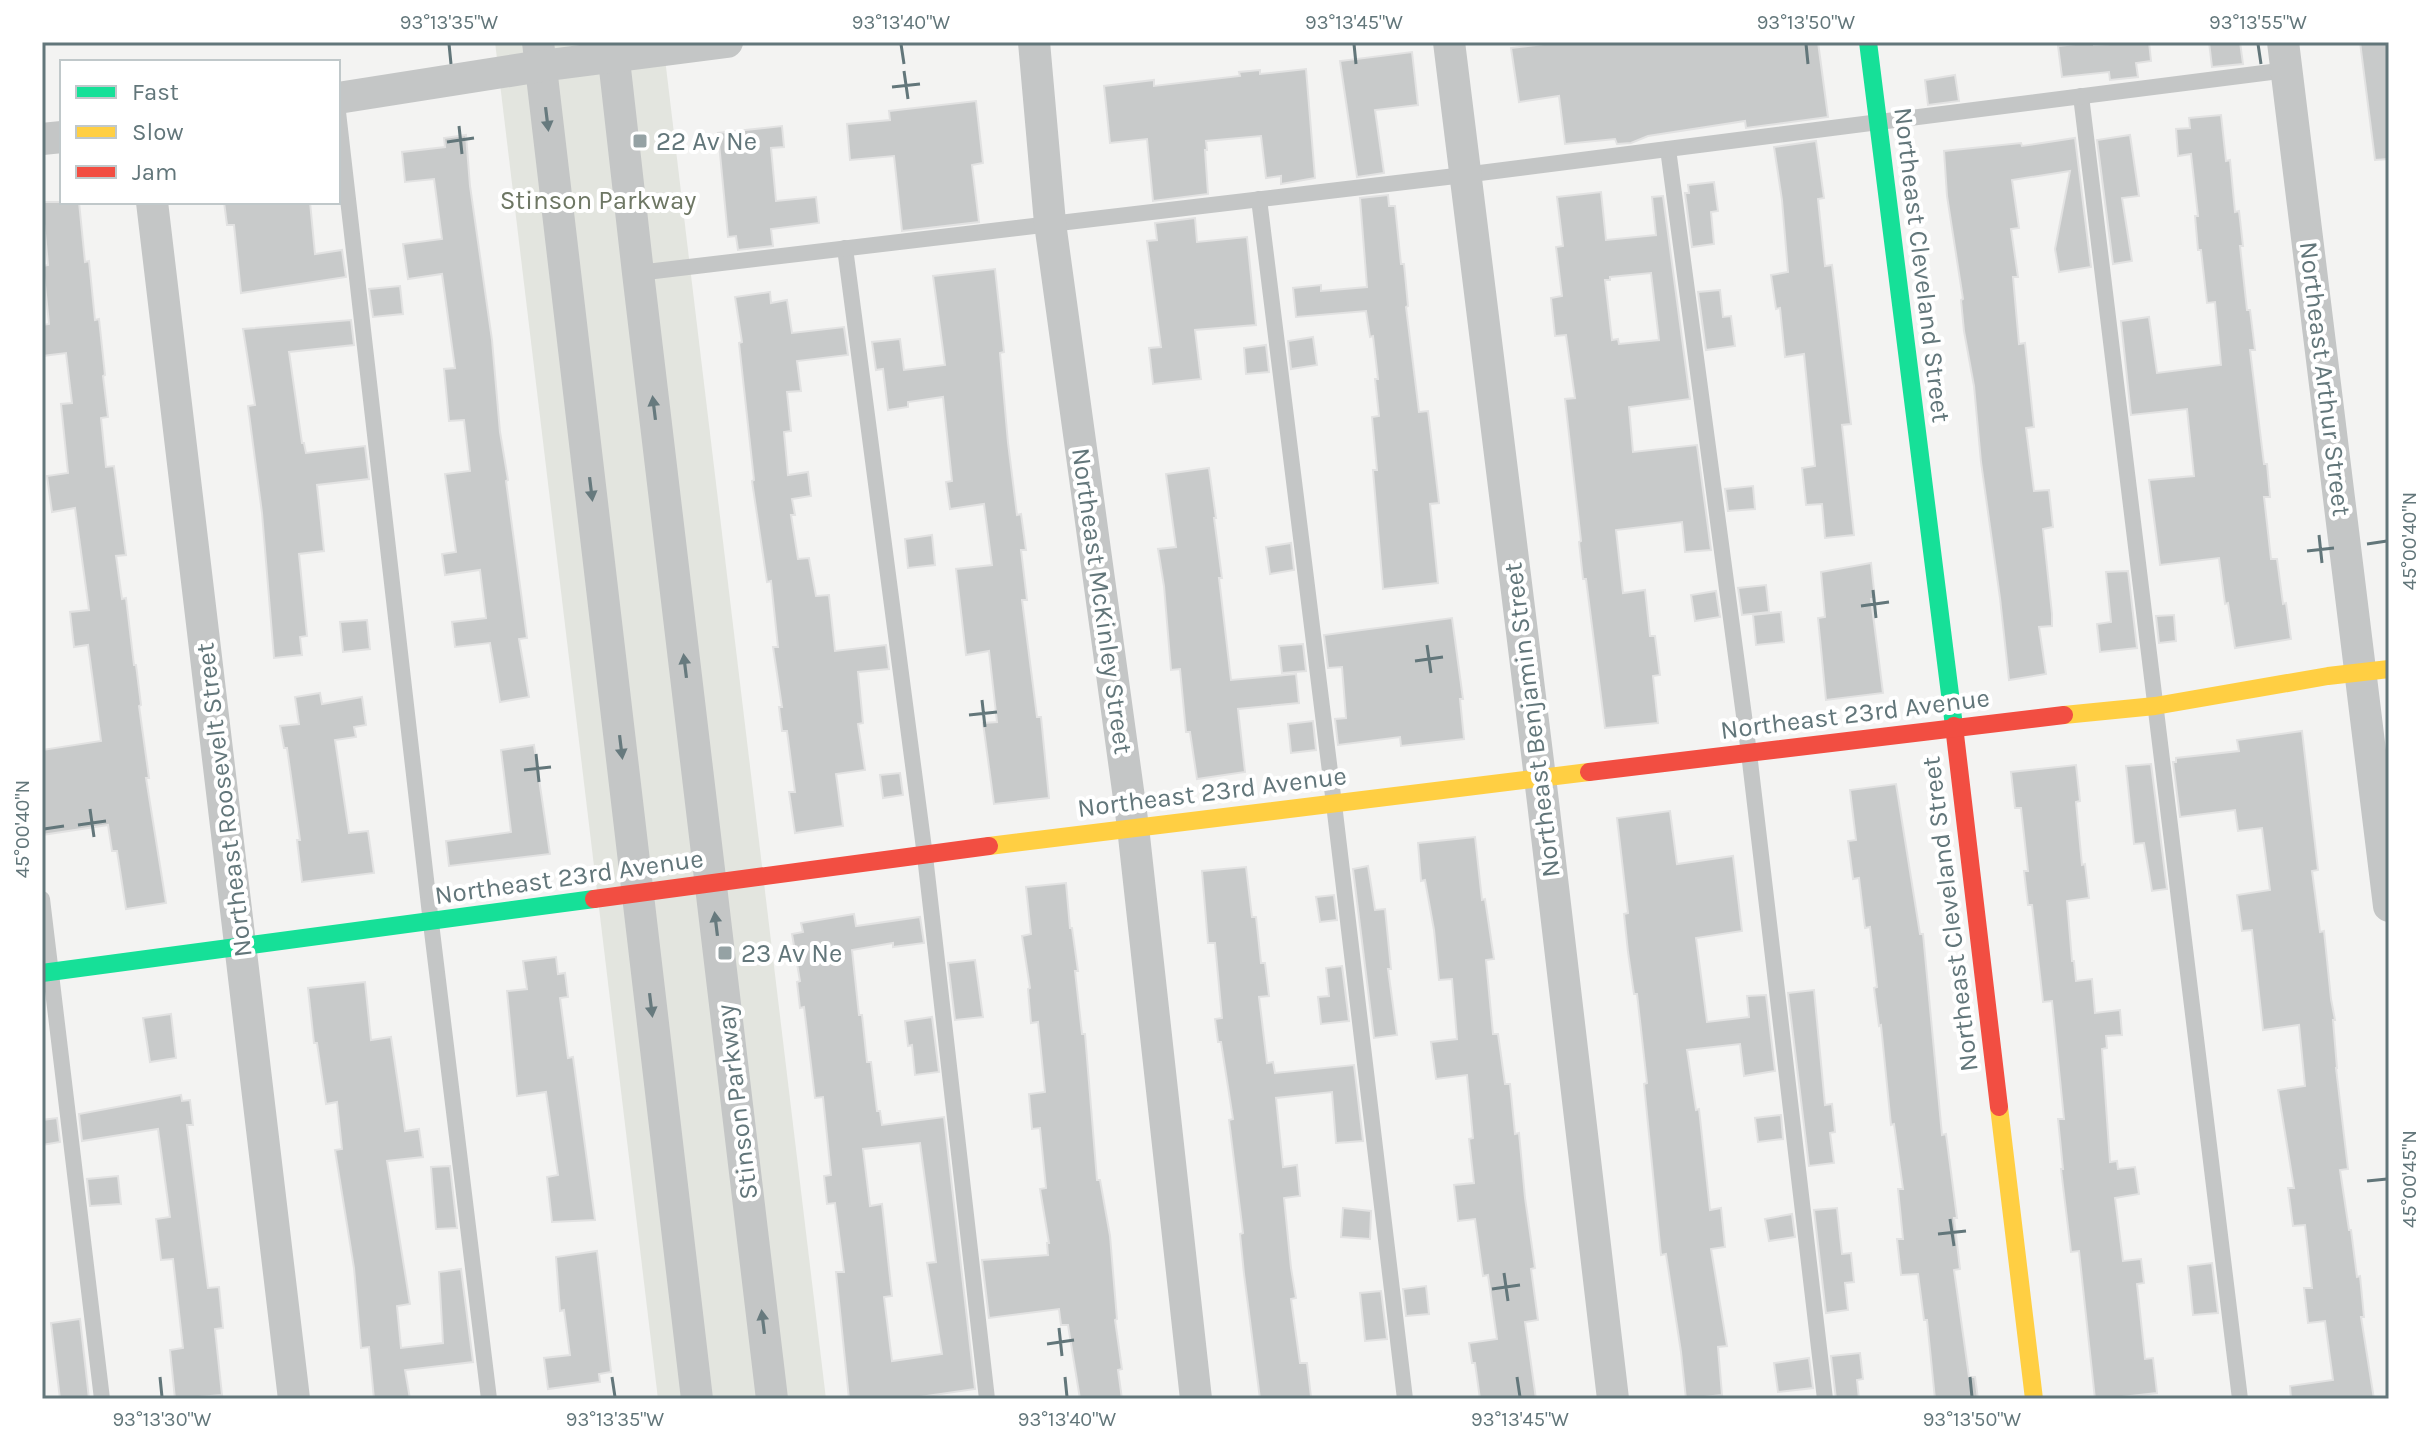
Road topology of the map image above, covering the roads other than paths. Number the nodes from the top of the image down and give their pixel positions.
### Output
1 (727, 42) edge
2 (1034, 42) edge
3 (1449, 42) edge
4 (1868, 42) edge
5 (613, 49) edge
6 (540, 54) edge
7 (2285, 56) edge
8 (2081, 96) junction
9 (340, 98) edge
10 (1878, 121) junction
11 (340, 129) edge
12 (1668, 149) junction
13 (1464, 175) junction
14 (1259, 199) junction
15 (152, 204) edge
16 (1050, 223) junction
17 (845, 248) junction
18 (638, 273) junction
19 (2374, 671) edge
20 (2155, 706) junction
21 (1953, 728) junction
22 (1749, 753) junction
23 (1540, 778) junction
24 (1334, 804) junction
25 (1133, 827) junction
26 (925, 856) junction
27 (711, 883) junction
28 (638, 894) junction
29 (42, 899) edge
30 (2389, 906) edge
31 (431, 923) junction
32 (241, 946) junction
33 (46, 973) edge
34 (102, 1399) edge
35 (294, 1399) edge
36 (489, 1399) edge
37 (697, 1399) edge
38 (772, 1399) edge
39 (987, 1399) edge
40 (1196, 1399) edge
41 (1405, 1399) edge
42 (1613, 1399) edge
43 (1825, 1399) edge
44 (2034, 1399) edge
45 (2240, 1399) edge

1 - 5 street
2 - 16 street, Northeast McKinley Street
3 - 13 street, Northeast Benjamin Street
4 - 10 street, Northeast Cleveland Street
5 - 6 street
5 - 18 street, Stinson Parkway
6 - 9 street
6 -> 28 street
7 - 8 lane
7 - 19 street, Northeast Arthur Street
8 - 10 lane
8 - 20 lane
10 - 12 lane
10 - 21 street, Northeast Cleveland Street
11 - 31 lane
12 - 13 lane
12 - 22 lane
13 - 14 lane
13 - 23 street, Northeast Benjamin Street
14 - 16 lane
14 - 24 lane
15 - 32 street, Northeast Roosevelt Street
16 - 17 lane
16 - 25 street, Northeast McKinley Street
17 - 18 lane
17 - 26 lane
27 -> 18 street, Stinson Parkway
19 - 20 street, Northeast 23rd Avenue
19 - 30 street, Northeast Arthur Street
20 - 21 street, Northeast 23rd Avenue
20 - 45 lane
21 - 22 street, Northeast 23rd Avenue
21 - 44 street, Northeast Cleveland Street
22 - 23 street, Northeast 23rd Avenue
22 - 43 lane
23 - 24 street, Northeast 23rd Avenue
23 - 42 street, Northeast Benjamin Street
24 - 25 street, Northeast 23rd Avenue
24 - 41 lane
25 - 26 street, Northeast 23rd Avenue
25 - 40 street, Northeast McKinley Street
26 - 27 street, Northeast 23rd Avenue
26 - 39 lane
27 - 28 street, Northeast 23rd Avenue
38 -> 27 street, Stinson Parkway
28 - 31 street, Northeast 23rd Avenue
28 -> 37 street
29 - 33 lane
31 - 32 street, Northeast 23rd Avenue
31 - 36 lane
32 - 33 street, Northeast 23rd Avenue
32 - 35 street, Northeast Roosevelt Street
33 - 34 lane

